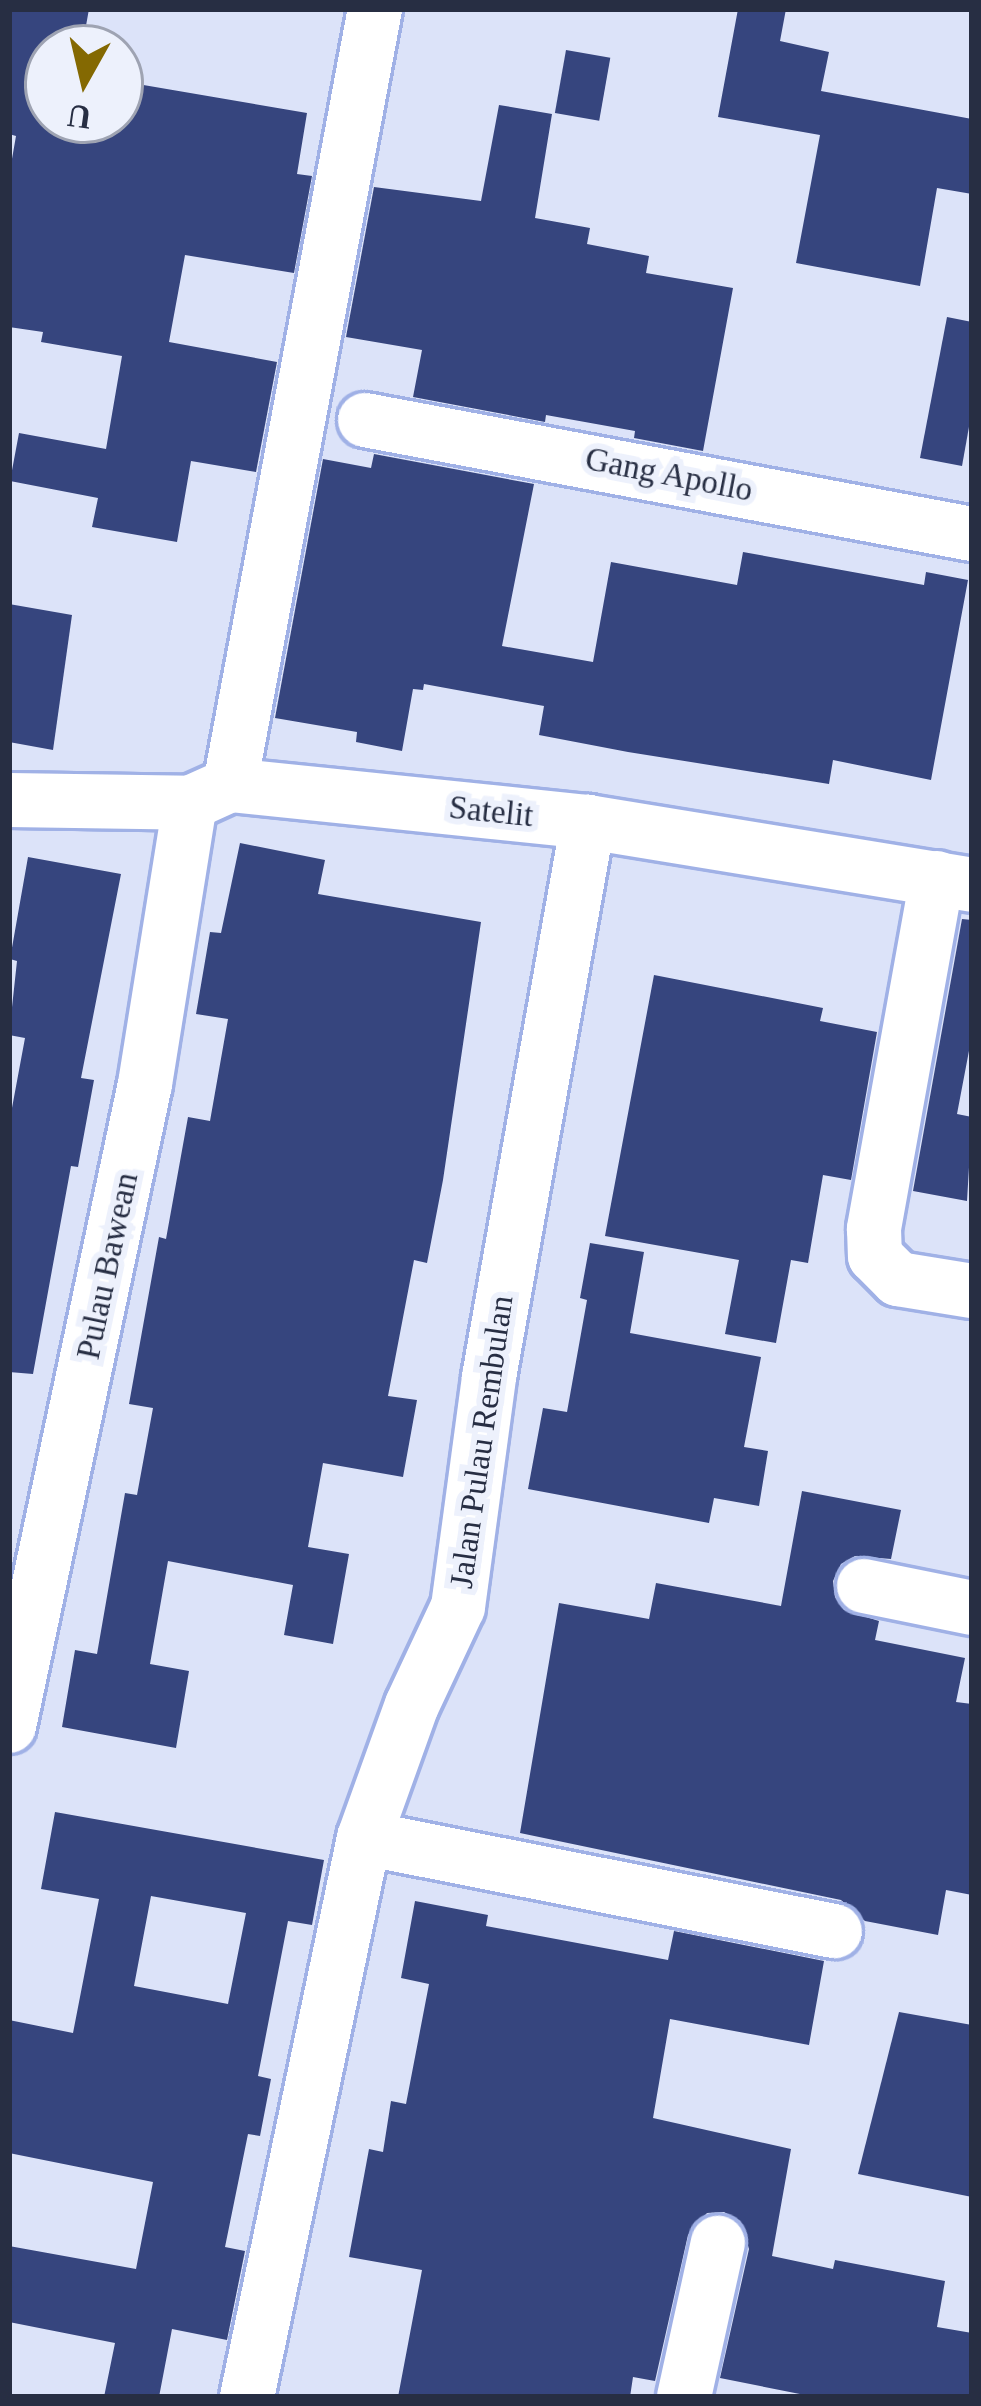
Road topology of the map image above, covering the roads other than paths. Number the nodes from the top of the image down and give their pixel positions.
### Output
1 (375, 9) edge
2 (365, 420) dead end
3 (972, 534) edge
4 (210, 794) junction
5 (9, 800) edge
6 (588, 823) junction
7 (955, 882) edge
8 (972, 1291) edge
9 (863, 1586) dead end
10 (972, 1608) edge
11 (9, 1726) edge
12 (364, 1838) junction
13 (835, 1931) dead end
14 (718, 2243) dead end
15 (247, 2397) edge
16 (683, 2397) edge

1 - 4 street, Pulau Bawean
2 - 3 street, Gang Apollo
4 - 5 street, Satelit
4 - 6 street, Satelit
4 - 11 street, Pulau Bawean
6 - 7 street, Satelit
6 - 12 street, Jalan Pulau Rembulan
7 - 8 street
9 - 10 street
12 - 13 street
12 - 15 street, Jalan Pulau Rembulan
14 - 16 street

